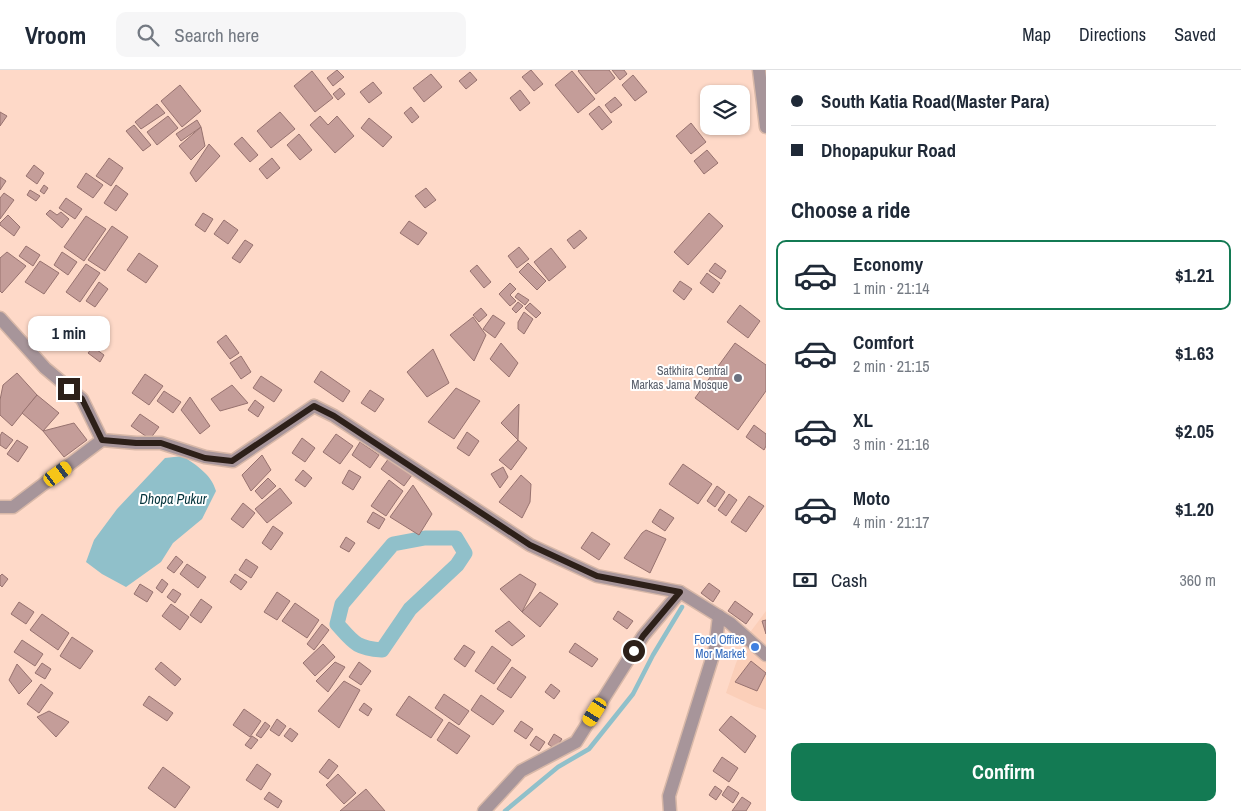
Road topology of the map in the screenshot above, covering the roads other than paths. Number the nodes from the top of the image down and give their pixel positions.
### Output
1 (759, 70) edge
2 (766, 127) edge
3 (0, 318) edge
4 (102, 440) junction
5 (0, 507) edge
6 (680, 592) junction
7 (719, 616) junction
8 (766, 655) edge
9 (484, 811) edge
10 (670, 811) edge

1 - 2 street
3 - 4 street
4 - 5 street
4 - 6 street
6 - 7 street
6 - 9 street
7 - 8 street
7 - 10 street

